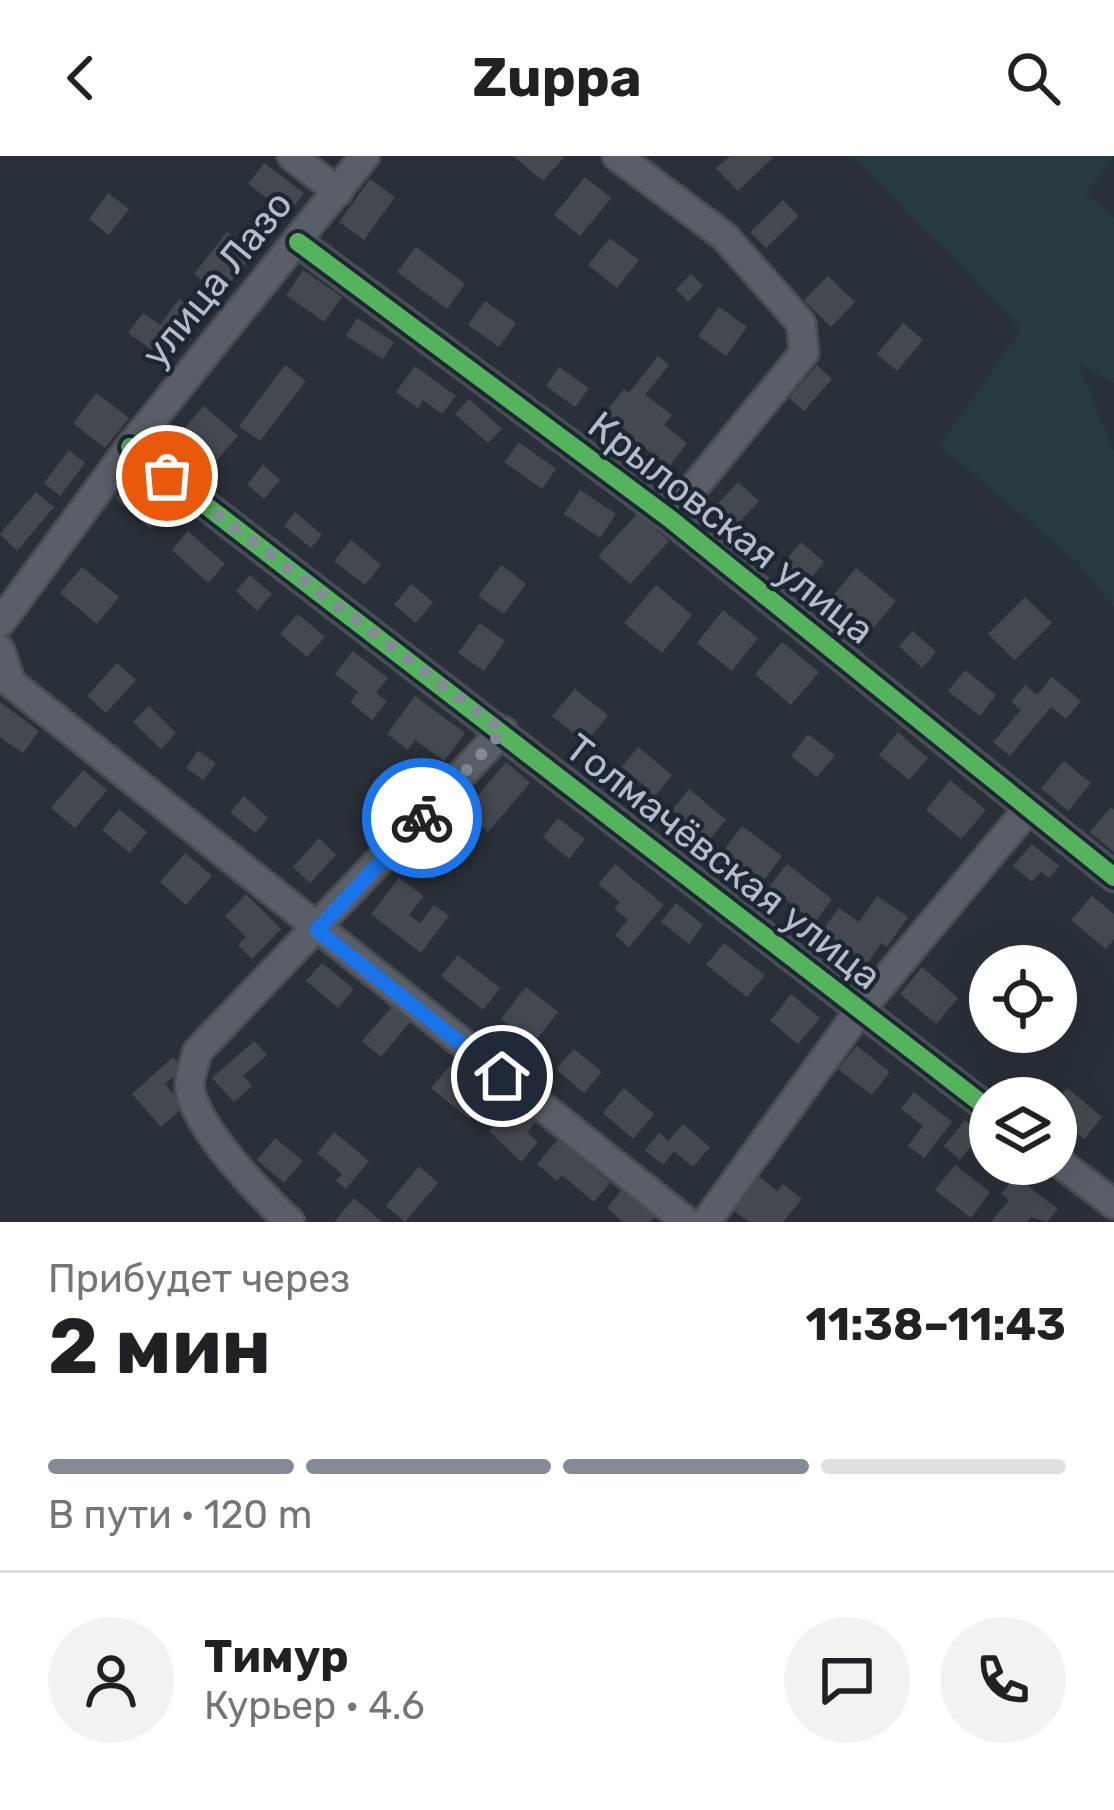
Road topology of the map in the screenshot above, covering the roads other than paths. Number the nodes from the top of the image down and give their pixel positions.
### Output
1 (292, 156) edge
2 (365, 156) edge
3 (616, 156) edge
4 (338, 192) junction
5 (298, 242) junction
6 (130, 448) junction
7 (669, 518) junction
8 (0, 623) edge
9 (0, 650) edge
10 (503, 731) junction
11 (1029, 808) junction
12 (1114, 878) edge
13 (317, 930) junction
14 (860, 1010) junction
15 (969, 1093) edge
16 (1077, 1176) edge
17 (1114, 1204) edge
18 (290, 1222) edge
19 (687, 1222) edge
20 (706, 1222) edge

1 - 4 street
2 - 4 street, улица Лазо
3 - 7 street
4 - 5 street, улица Лазо
5 - 6 street, улица Лазо
5 - 7 street, Крыловская улица
6 - 8 street, улица Лазо
6 - 10 street, Толмачёвская улица
7 - 11 street, Крыловская улица
9 - 13 street
10 - 13 street
10 - 14 street, Толмачёвская улица
11 - 12 street, Крыловская улица
11 - 14 street
13 - 18 street
13 - 19 street
14 - 15 street, Толмачёвская улица
14 - 20 street
16 - 17 street

